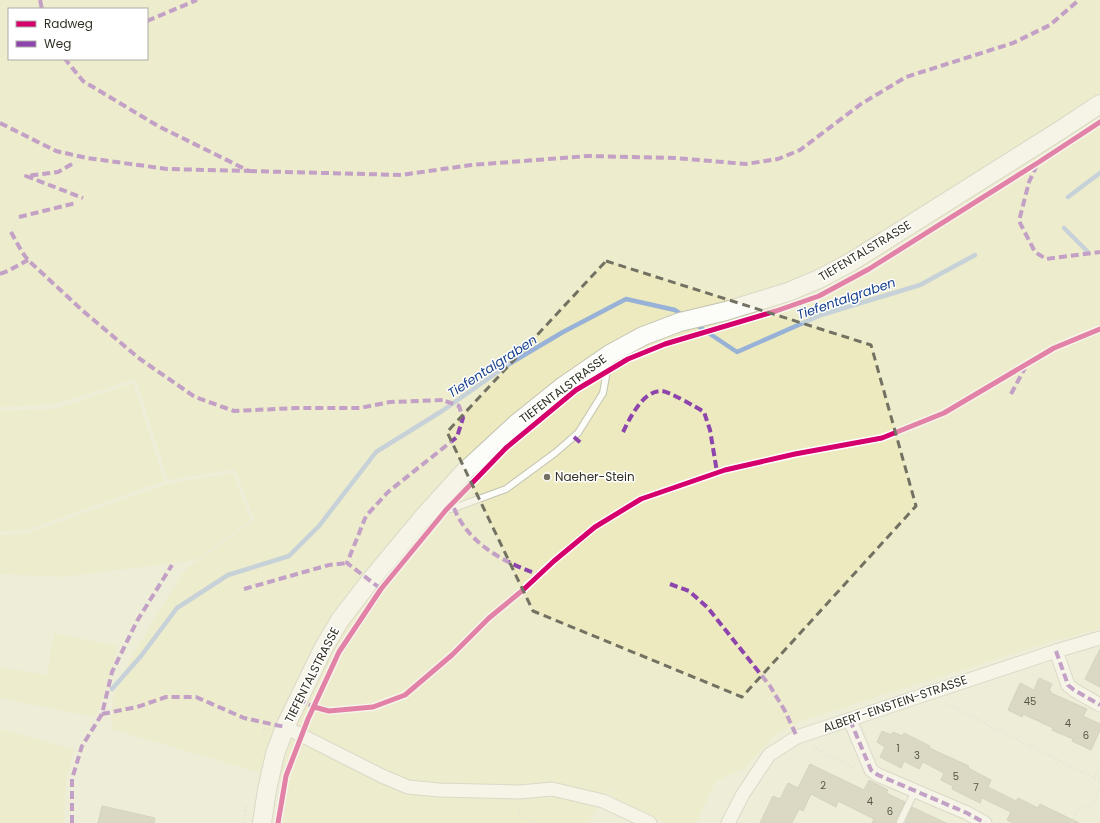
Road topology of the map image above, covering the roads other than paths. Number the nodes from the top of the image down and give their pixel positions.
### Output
1 (1100, 104) edge
2 (610, 354) junction
3 (425, 515) junction
4 (1100, 638) edge
5 (1056, 651) junction
6 (1100, 705) edge
7 (850, 720) junction
8 (285, 727) junction
9 (915, 791) junction
10 (900, 822) dead end
11 (262, 823) edge
12 (650, 823) edge
13 (728, 823) edge
14 (985, 823) edge

1 - 2 street, TIEFENTALSTRASSE
2 - 3 street, TIEFENTALSTRASSE
2 - 3 lane
3 - 8 street, TIEFENTALSTRASSE
4 - 5 street, ALBERT-EINSTEIN-STRASSE
5 - 6 street
5 - 7 street, ALBERT-EINSTEIN-STRASSE
7 - 9 street
7 - 13 street, ALBERT-EINSTEIN-STRASSE
8 - 11 street, TIEFENTALSTRASSE
8 - 12 street
9 - 10 lane
9 - 14 street

